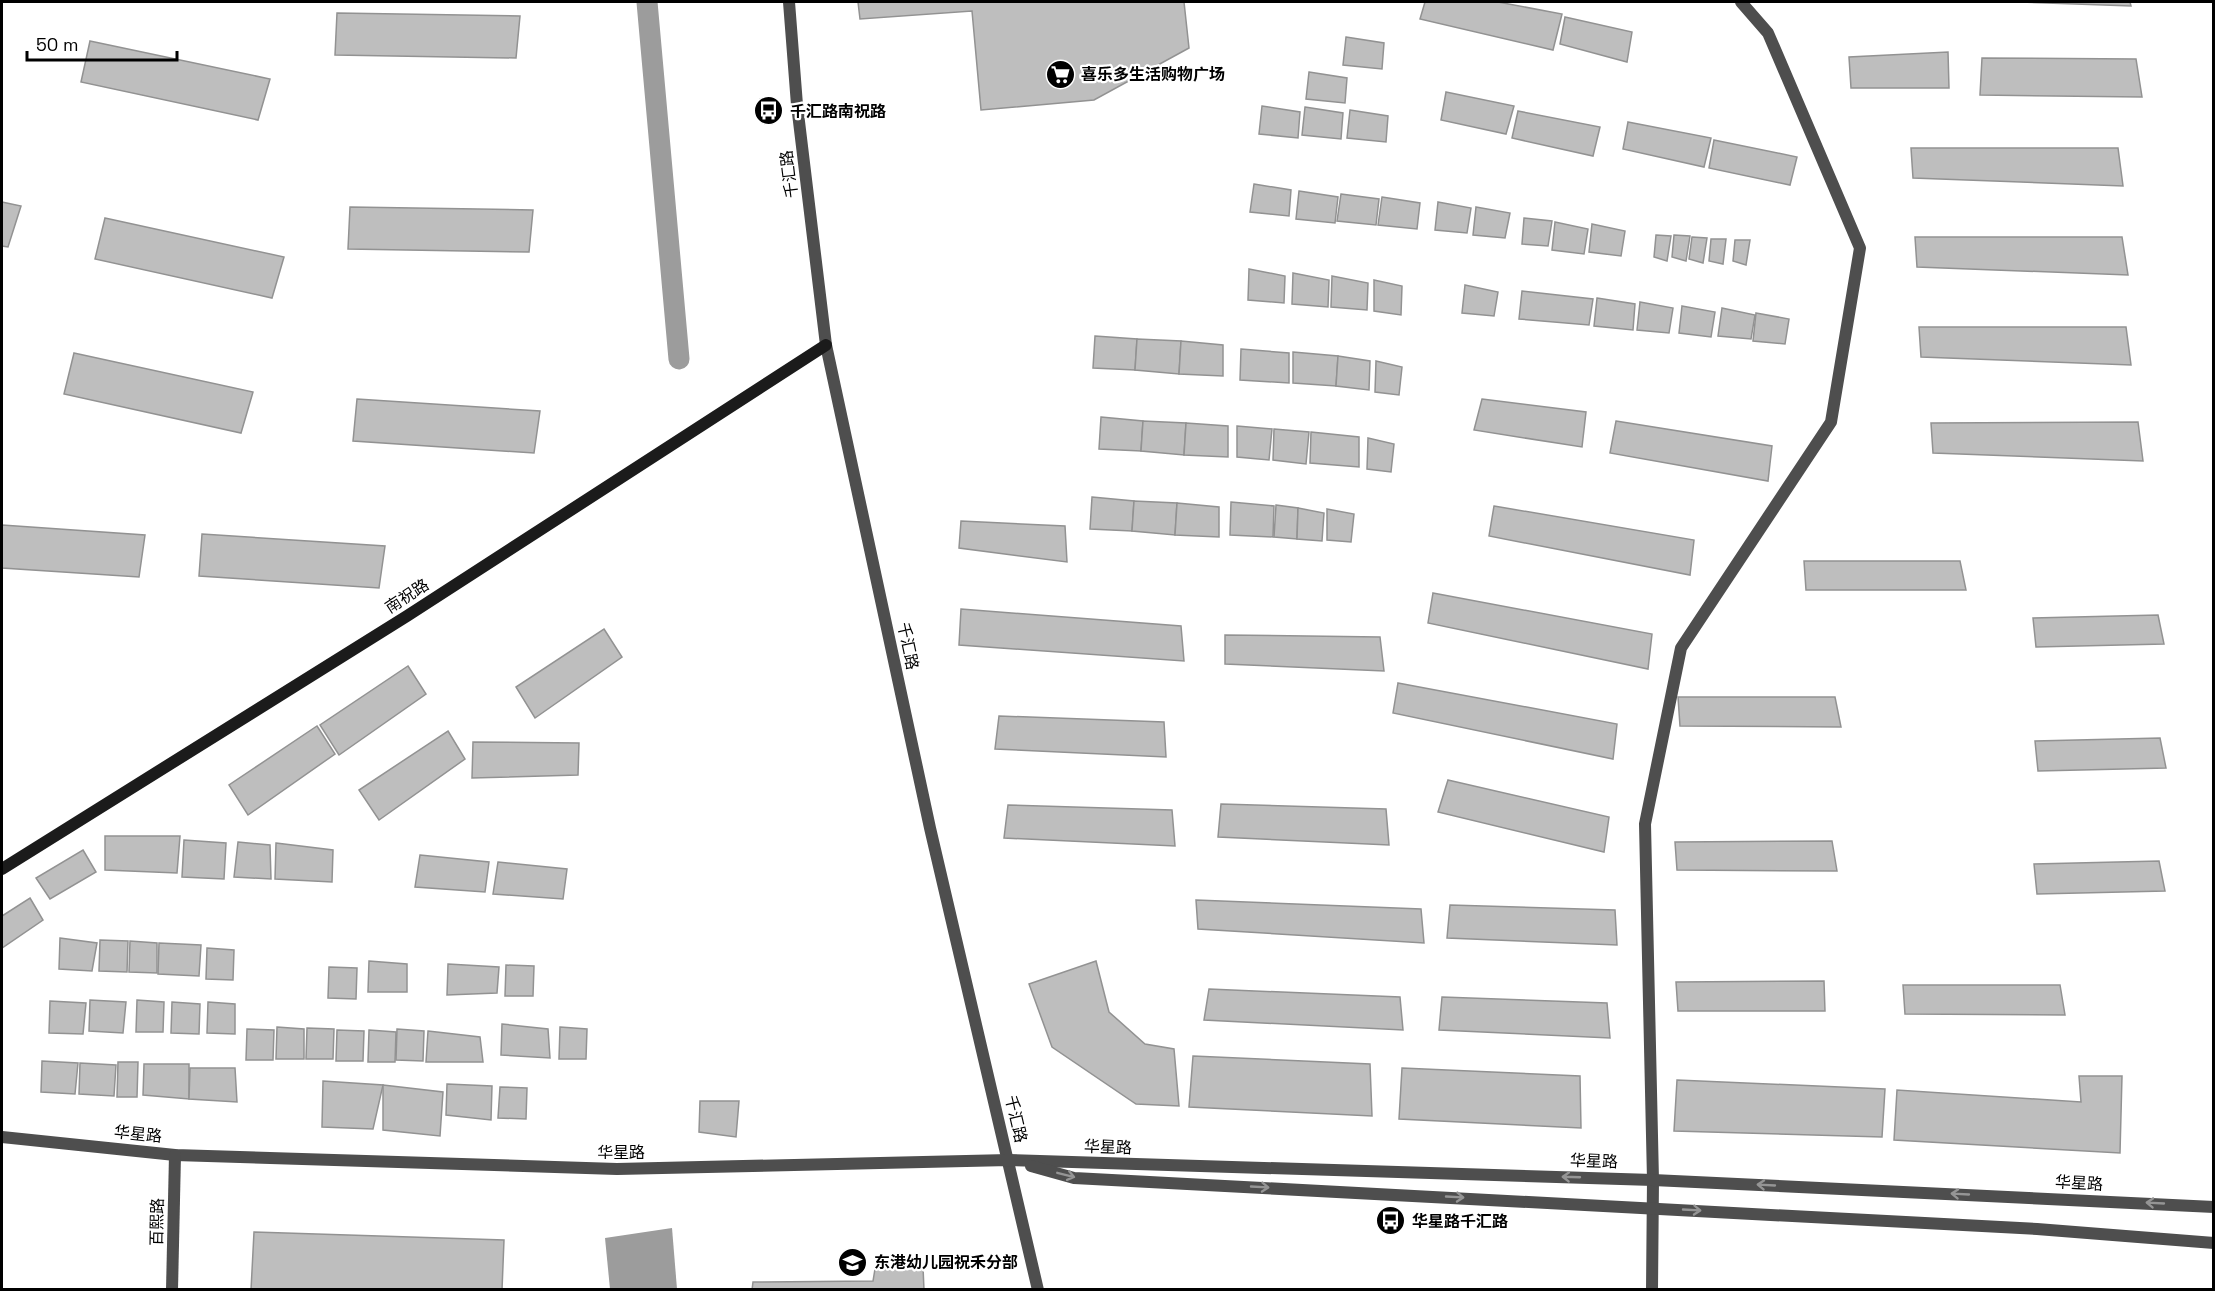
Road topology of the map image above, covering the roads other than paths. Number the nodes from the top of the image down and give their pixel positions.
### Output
1 (789, 2) edge
2 (1741, 2) edge
3 (826, 345) junction
4 (2, 869) edge
5 (2, 1137) edge
6 (175, 1155) junction
7 (1009, 1160) junction
8 (1653, 1180) junction
9 (2214, 1207) edge
10 (1653, 1208) junction
11 (2214, 1243) edge
12 (172, 1290) edge
13 (1038, 1290) edge
14 (1652, 1290) edge

1 - 3 street, 千汇路
2 - 8 street
3 - 4 main road, 南祝路
3 - 7 street, 千汇路
5 - 6 street, 华星路
6 - 7 street, 华星路
6 - 12 street, 百熙路
8 -> 7 street, 华星路
7 -> 10 street
7 - 13 street, 千汇路
9 -> 8 street, 华星路
8 - 10 street
10 -> 11 street
10 - 14 street

